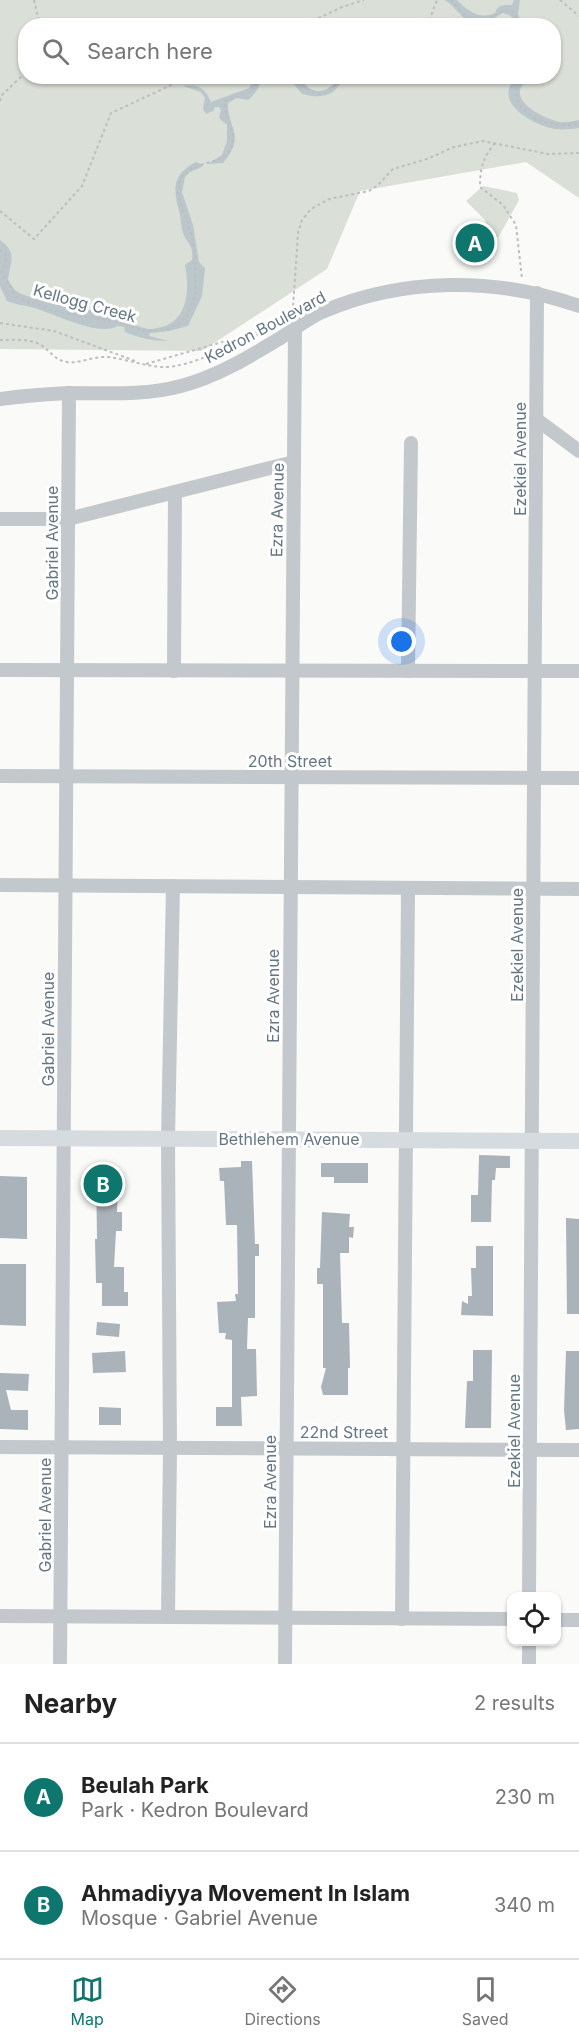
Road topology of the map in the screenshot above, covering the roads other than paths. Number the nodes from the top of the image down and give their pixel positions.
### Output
1 (537, 293) junction
2 (579, 306) edge
3 (289, 325) junction
4 (69, 393) junction
5 (0, 399) edge
6 (536, 418) junction
7 (411, 443) dead end
8 (579, 451) edge
9 (294, 462) junction
10 (175, 492) junction
11 (0, 519) edge
12 (68, 519) junction
13 (0, 670) edge
14 (68, 670) junction
15 (174, 671) junction
16 (292, 671) junction
17 (408, 671) junction
18 (535, 671) junction
19 (579, 671) edge
20 (0, 776) edge
21 (67, 776) junction
22 (291, 777) junction
23 (534, 778) junction
24 (579, 778) edge
25 (0, 885) edge
26 (66, 885) junction
27 (173, 886) junction
28 (291, 887) junction
29 (408, 888) junction
30 (534, 888) junction
31 (579, 889) edge
32 (0, 1138) edge
33 (64, 1138) junction
34 (168, 1139) junction
35 (289, 1139) junction
36 (406, 1140) junction
37 (532, 1140) junction
38 (579, 1140) edge
39 (0, 1447) edge
40 (62, 1447) junction
41 (170, 1448) junction
42 (287, 1448) junction
43 (405, 1449) junction
44 (530, 1449) junction
45 (579, 1450) edge
46 (529, 1592) edge
47 (0, 1616) edge
48 (61, 1616) junction
49 (168, 1617) junction
50 (285, 1618) junction
51 (402, 1619) junction
52 (507, 1619) edge
53 (561, 1620) edge
54 (579, 1620) edge
55 (529, 1646) edge
56 (60, 1664) edge
57 (285, 1664) edge
58 (529, 1664) edge

1 - 2 street, Kedron Boulevard
1 - 3 street, Kedron Boulevard
1 - 6 street, Ezekiel Avenue
3 - 4 street, Kedron Boulevard
3 - 9 street, Ezra Avenue
4 - 5 street, Kedron Boulevard
4 - 12 street, Gabriel Avenue
6 - 8 street
6 - 18 street, Ezekiel Avenue
7 - 17 street
9 - 10 street
9 - 16 street, Ezra Avenue
10 - 12 street
10 - 15 street
11 - 12 street
12 - 14 street, Gabriel Avenue
13 - 14 street
14 - 15 street
14 - 21 street, Gabriel Avenue
15 - 16 street
16 - 17 street
16 - 22 street, Ezra Avenue
17 - 18 street
18 - 19 street
18 - 23 street, Ezekiel Avenue
20 - 21 street, 20th Street
21 - 22 street, 20th Street
21 - 26 street, Gabriel Avenue
22 - 23 street, 20th Street
22 - 28 street, Ezra Avenue
23 - 24 street, 20th Street
23 - 30 street, Ezekiel Avenue
25 - 26 street
26 - 27 street
26 - 33 street, Gabriel Avenue
27 - 28 street
27 - 34 street
28 - 29 street
28 - 35 street, Ezra Avenue
29 - 30 street
29 - 36 street
30 - 31 street
30 - 37 street, Ezekiel Avenue
32 - 33 main road, Bethlehem Avenue
33 - 34 main road, Bethlehem Avenue
33 - 40 street, Gabriel Avenue
34 - 35 main road, Bethlehem Avenue
34 - 41 street
35 - 36 main road, Bethlehem Avenue
35 - 42 street, Ezra Avenue
36 - 37 main road, Bethlehem Avenue
36 - 43 street
37 - 38 main road, Bethlehem Avenue
37 - 44 street, Ezekiel Avenue
39 - 40 street, 22nd Street
40 - 41 street, 22nd Street
40 - 48 street, Gabriel Avenue
41 - 42 street, 22nd Street
41 - 49 street
42 - 43 street, 22nd Street
42 - 50 street, Ezra Avenue
43 - 44 street, 22nd Street
43 - 51 street
44 - 45 street, 22nd Street
44 - 46 street, Ezekiel Avenue
47 - 48 street
48 - 49 street
48 - 56 street, Gabriel Avenue
49 - 50 street
50 - 51 street
50 - 57 street, Ezra Avenue
51 - 52 street
53 - 54 street
55 - 58 street

